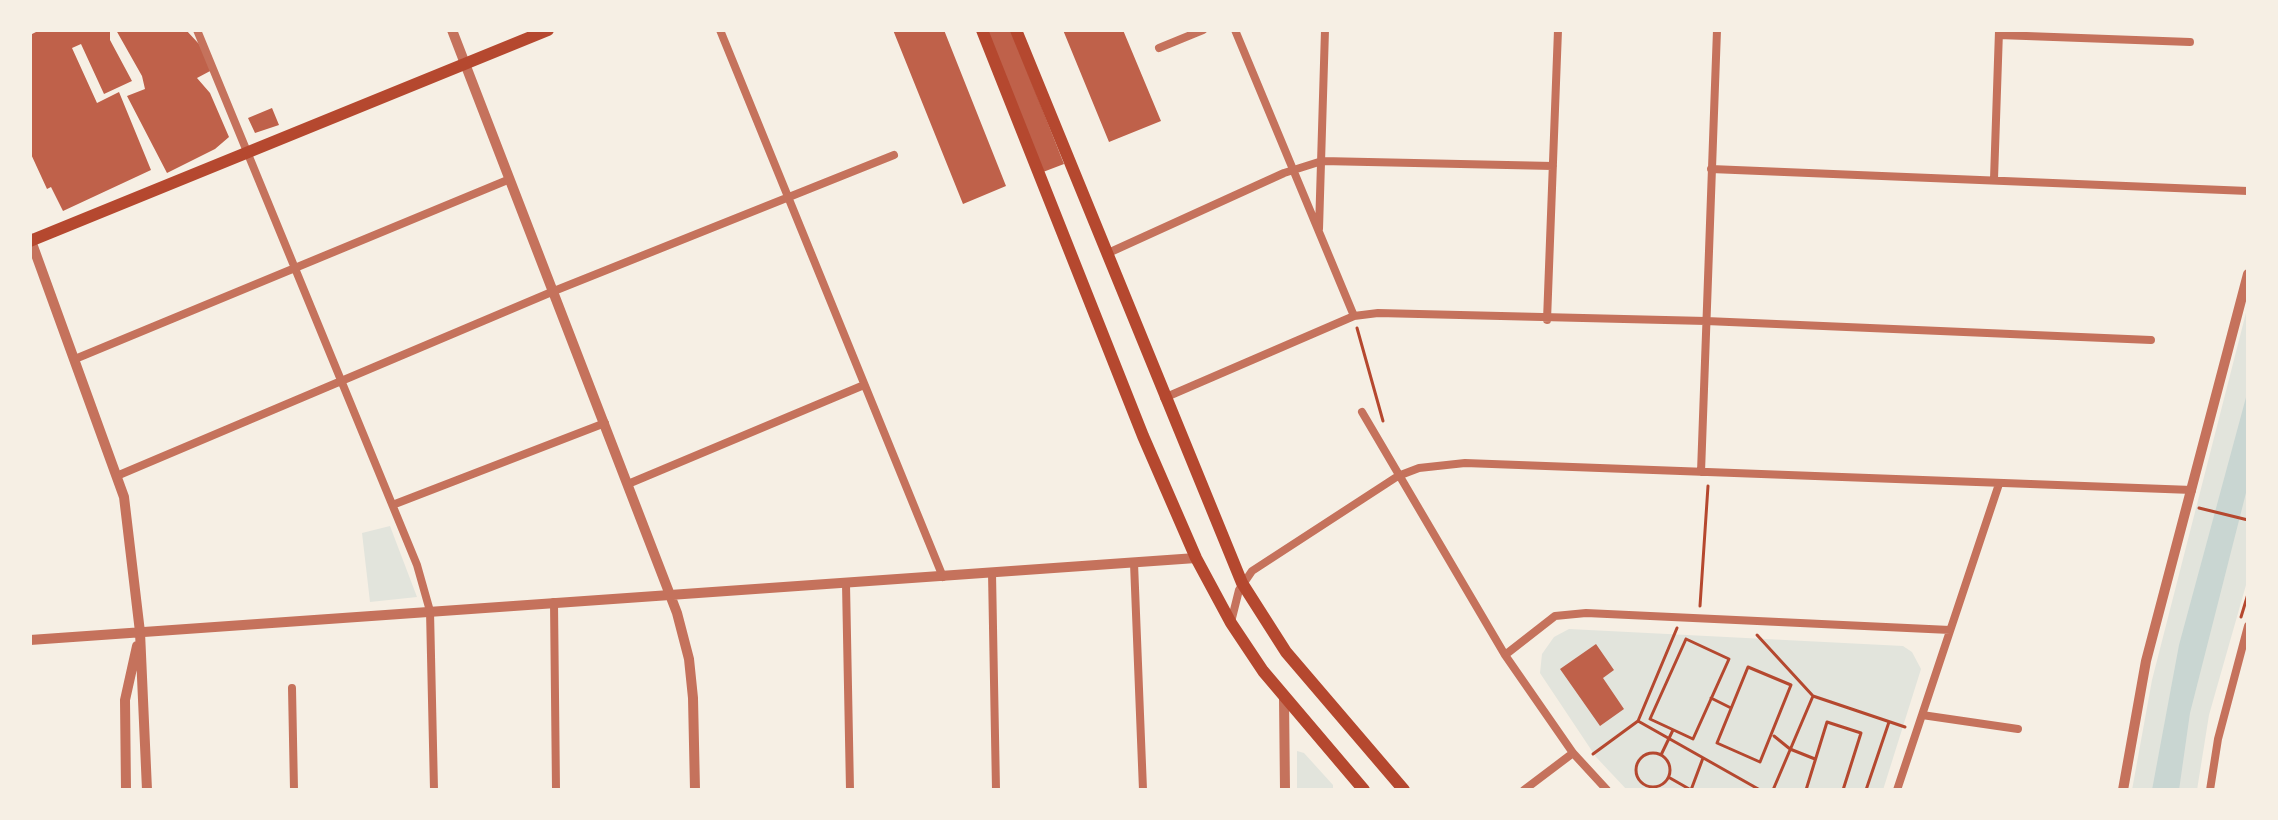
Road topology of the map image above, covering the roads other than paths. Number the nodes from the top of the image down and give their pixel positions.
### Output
1 (197, 30) edge
2 (452, 30) edge
3 (548, 30) edge
4 (720, 30) edge
5 (982, 30) edge
6 (1016, 30) edge
7 (1203, 30) edge
8 (1235, 30) edge
9 (1325, 30) edge
10 (1558, 30) edge
11 (1717, 30) edge
12 (1999, 32) edge
13 (2090, 34) edge
14 (2190, 42) dead end
15 (1159, 48) dead end
16 (465, 63) junction
17 (246, 153) junction
18 (894, 155) dead end
19 (1322, 161) junction
20 (1553, 166) junction
21 (1711, 169) junction
22 (1294, 170) junction
23 (510, 179) junction
24 (1994, 179) junction
25 (2248, 191) edge
26 (787, 198) junction
27 (1319, 232) junction
28 (30, 240) edge
29 (1106, 254) junction
30 (293, 269) junction
31 (2248, 274) edge
32 (554, 291) junction
33 (1354, 316) junction
34 (1547, 320) junction
35 (1706, 321) junction
36 (2151, 340) dead end
37 (75, 359) junction
38 (341, 381) junction
39 (864, 385) junction
40 (1164, 398) junction
41 (1362, 412) dead end
42 (605, 423) junction
43 (1705, 472) junction
44 (119, 475) junction
45 (1398, 476) junction
46 (628, 484) junction
47 (1999, 484) junction
48 (2192, 490) junction
49 (395, 504) junction
50 (1196, 558) junction
51 (1134, 563) junction
52 (992, 573) junction
53 (943, 577) junction
54 (1242, 583) junction
55 (846, 584) junction
56 (671, 597) junction
57 (554, 602) junction
58 (430, 611) junction
59 (1231, 623) junction
60 (2248, 626) edge
61 (1950, 630) junction
62 (140, 632) junction
63 (30, 640) edge
64 (1505, 655) junction
65 (292, 688) dead end
66 (1284, 698) junction
67 (1922, 715) junction
68 (2018, 729) dead end
69 (1573, 753) junction
70 (126, 790) edge
71 (147, 790) edge
72 (294, 790) edge
73 (434, 790) edge
74 (556, 790) edge
75 (695, 790) edge
76 (850, 790) edge
77 (996, 790) edge
78 (1143, 790) edge
79 (1285, 790) edge
80 (1364, 790) edge
81 (1404, 790) edge
82 (1524, 790) edge
83 (1607, 790) edge
84 (1897, 790) edge
85 (2123, 790) edge
86 (2210, 790) edge

1 - 17 street
2 - 16 street
3 - 16 main road
4 - 26 street
5 - 50 main road
6 - 29 main road
7 - 15 street
8 - 22 street
9 - 19 street
10 - 20 street
11 - 21 street
12 - 13 street
12 - 24 street
13 - 14 street
16 - 17 main road
16 - 23 street
17 - 28 main road
17 - 30 street
18 - 26 street
19 - 20 street
19 - 22 street
19 - 27 street
20 - 34 street
21 - 24 street
21 - 35 street
22 - 27 street
22 - 29 street
23 - 30 street
23 - 32 street
24 - 25 street
26 - 32 street
26 - 39 street
27 - 33 street
28 - 37 street
29 - 40 main road
30 - 37 street
30 - 38 street
31 - 48 street
32 - 38 street
32 - 42 street
33 - 34 street
33 - 40 street
34 - 35 street
35 - 36 street
35 - 43 street
37 - 44 street
38 - 44 street
38 - 49 street
39 - 46 street
39 - 53 street
40 - 54 main road
41 - 45 street
42 - 46 street
42 - 49 street
43 - 45 street
43 - 47 street
44 - 62 street
45 - 54 street
45 - 64 street
46 - 56 street
47 - 48 street
47 - 61 street
48 - 85 street
49 - 58 street
50 - 51 street
50 - 59 main road
51 - 52 street
51 - 78 street
52 - 53 street
52 - 77 street
53 - 55 street
54 - 59 street
54 - 81 main road
55 - 56 street
55 - 76 street
56 - 57 street
56 - 75 street
57 - 58 street
57 - 74 street
58 - 62 street
58 - 73 street
59 - 66 main road
60 - 86 street
61 - 64 street
61 - 67 street
62 - 63 street
62 - 70 street
62 - 71 street
64 - 69 street
65 - 72 street
66 - 79 street
66 - 80 main road
67 - 68 street
67 - 84 street
69 - 82 street
69 - 83 street

